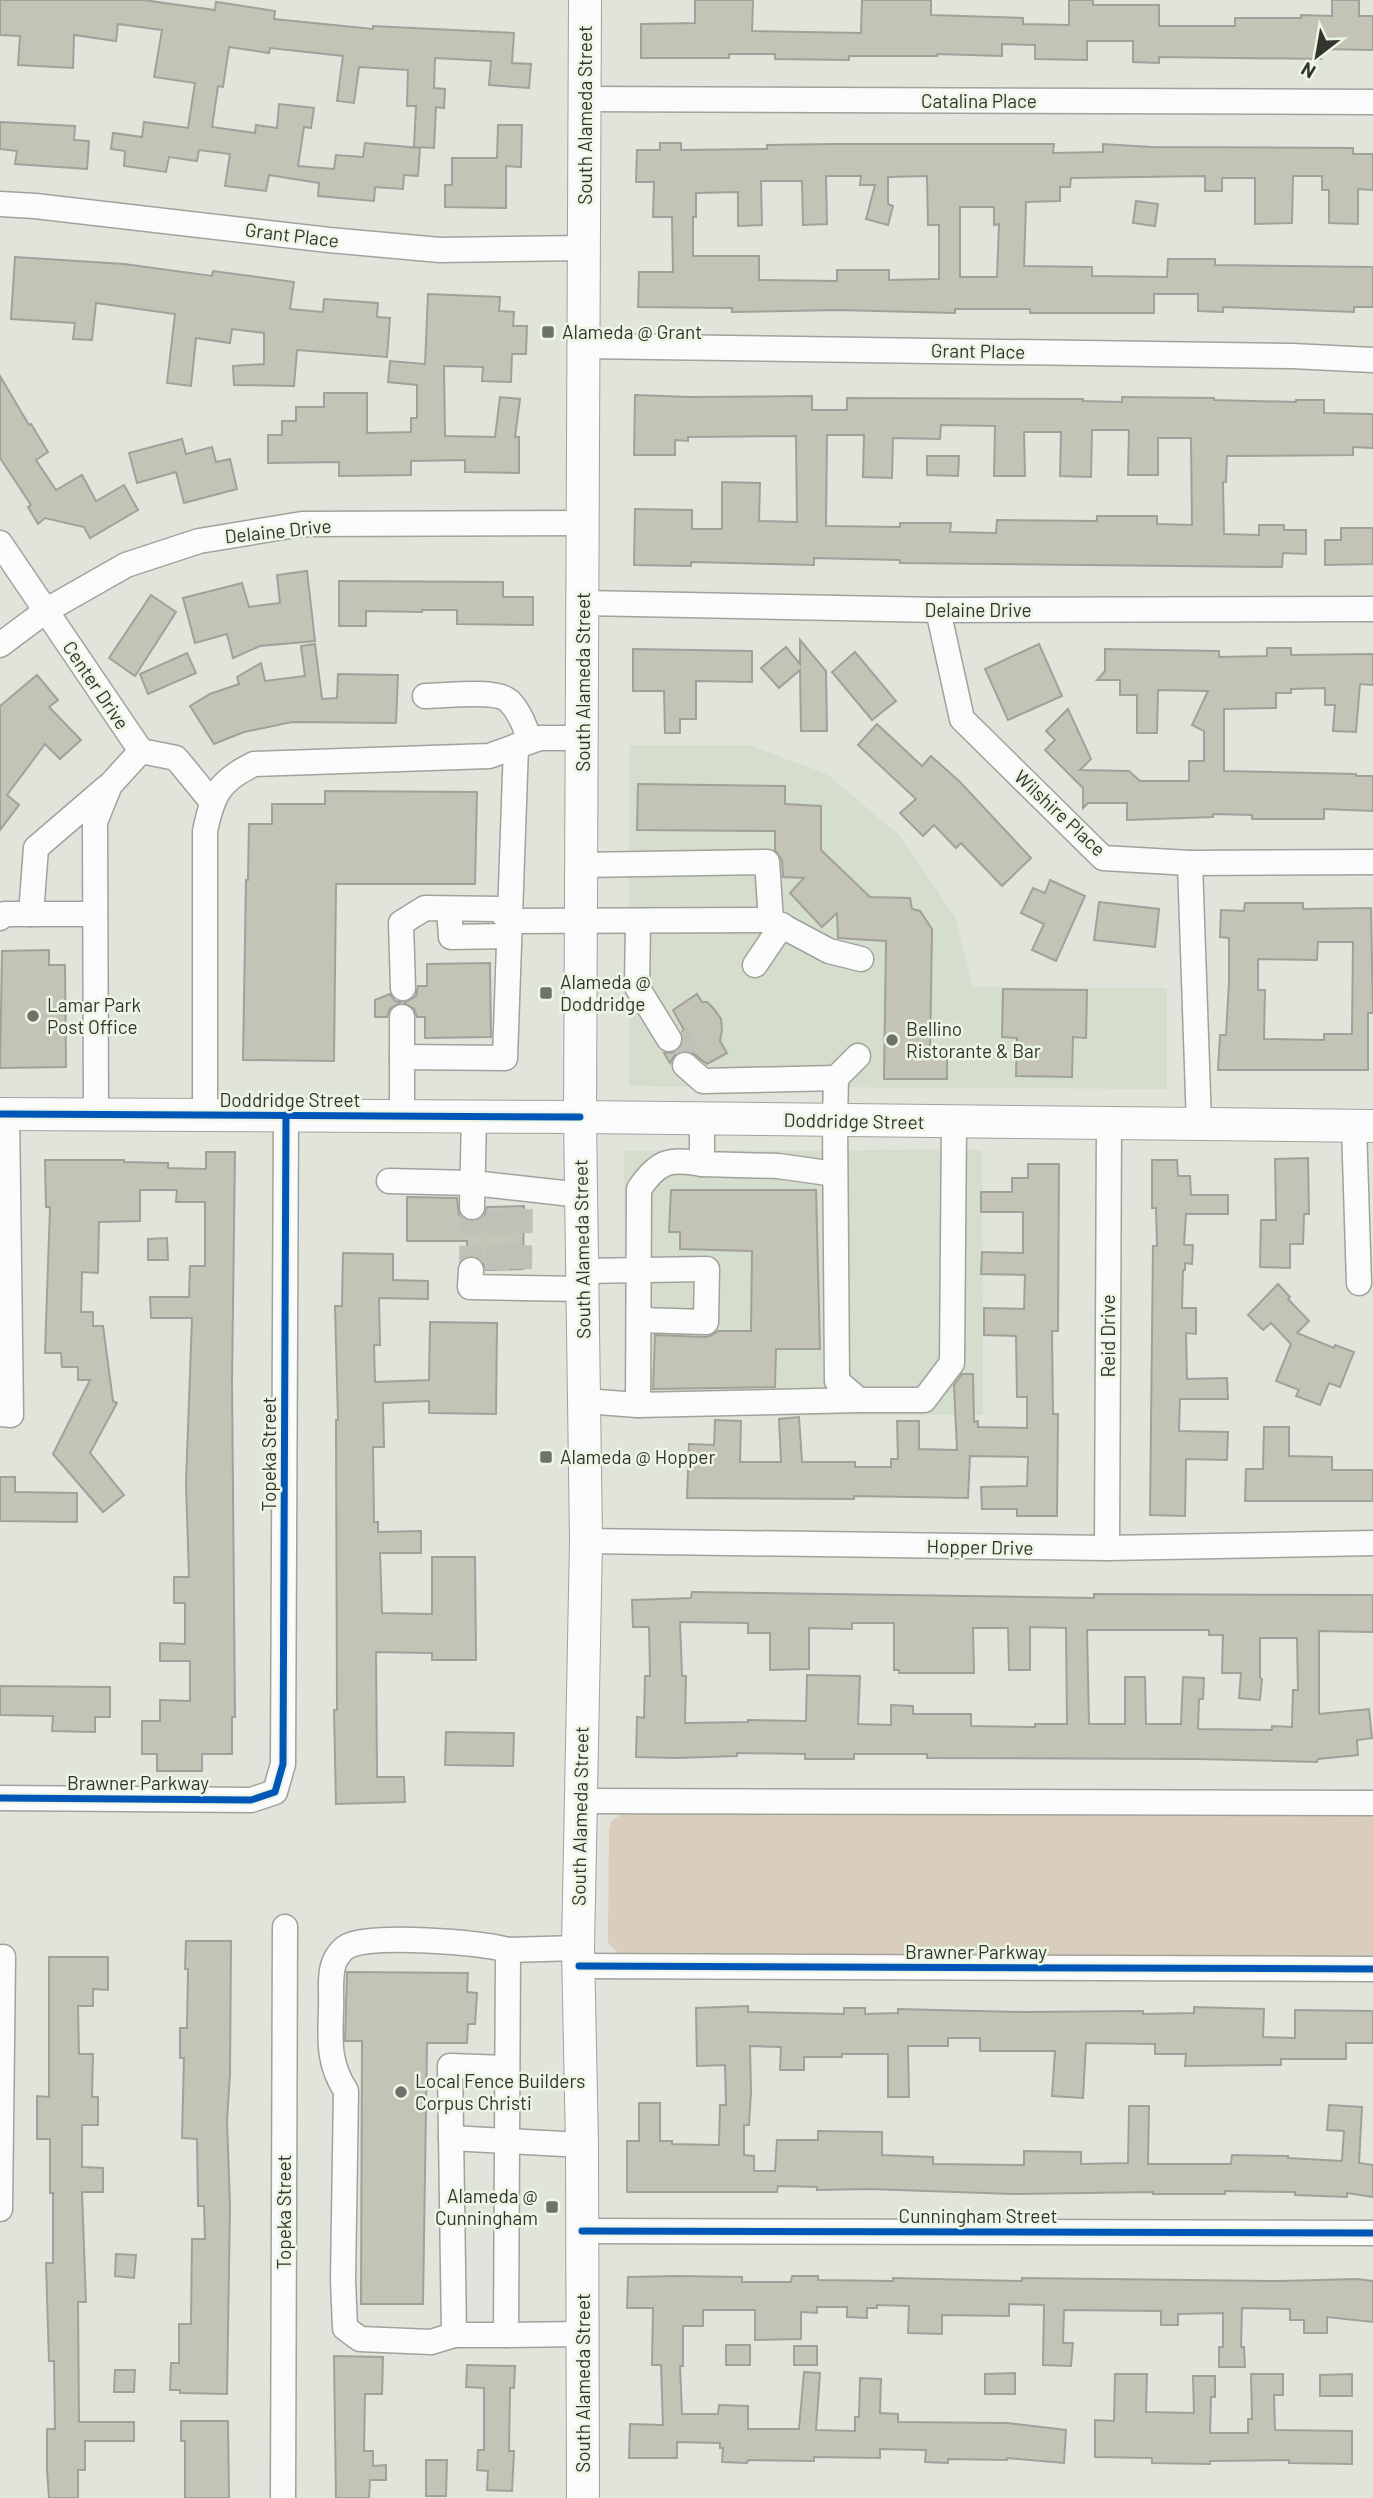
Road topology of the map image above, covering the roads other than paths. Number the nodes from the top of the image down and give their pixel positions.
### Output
1 (585, 0) edge
2 (584, 99) junction
3 (1373, 103) edge
4 (0, 204) edge
5 (584, 248) junction
6 (584, 346) junction
7 (1373, 360) edge
8 (583, 523) junction
9 (0, 544) edge
10 (583, 603) junction
11 (1373, 608) edge
12 (47, 610) junction
13 (938, 610) junction
14 (0, 645) edge
15 (425, 696) dead end
16 (583, 738) junction
17 (523, 744) junction
18 (142, 751) junction
19 (110, 785) junction
20 (212, 802) junction
21 (1373, 862) edge
22 (1190, 863) junction
23 (582, 865) junction
24 (31, 914) junction
25 (95, 914) junction
26 (0, 918) edge
27 (581, 922) junction
28 (638, 922) junction
29 (777, 923) junction
30 (508, 928) junction
31 (860, 959) dead end
32 (755, 965) dead end
33 (637, 987) junction
34 (403, 988) dead end
35 (402, 1017) dead end
36 (673, 1037) tunnel mouth
37 (858, 1056) dead end
38 (402, 1057) junction
39 (836, 1078) junction
40 (768, 1080) junction
41 (4, 1114) edge
42 (96, 1114) junction
43 (205, 1115) junction
44 (286, 1115) junction
45 (402, 1116) junction
46 (474, 1116) junction
47 (580, 1117) junction
48 (702, 1119) junction
49 (780, 1120) junction
50 (835, 1121) junction
51 (954, 1122) junction
52 (1110, 1124) junction
53 (1199, 1124) junction
54 (1364, 1126) edge
55 (702, 1164) junction
56 (835, 1174) junction
57 (389, 1181) dead end
58 (472, 1195) junction
59 (581, 1195) junction
60 (471, 1270) dead end
61 (639, 1271) junction
62 (582, 1280) junction
63 (1359, 1283) dead end
64 (639, 1320) junction
65 (859, 1400) junction
66 (584, 1401) junction
67 (638, 1405) junction
68 (0, 1414) edge
69 (586, 1541) junction
70 (1373, 1543) edge
71 (1107, 1549) junction
72 (275, 1792) joint
73 (0, 1798) edge
74 (579, 1801) junction
75 (1373, 1804) edge
76 (285, 1927) dead end
77 (508, 1950) junction
78 (3, 1957) dead end
79 (579, 1957) junction
80 (1373, 1969) edge
81 (507, 2068) junction
82 (451, 2138) junction
83 (507, 2143) junction
84 (582, 2146) junction
85 (0, 2209) edge
86 (582, 2231) junction
87 (1373, 2233) edge
88 (582, 2334) junction
89 (454, 2335) junction
90 (506, 2335) junction
91 (283, 2498) edge
92 (583, 2498) edge

1 - 2 main road, South Alameda Street
2 - 3 street, Catalina Place
2 - 5 main road, South Alameda Street
4 - 5 street, Grant Place
5 - 6 main road, South Alameda Street
6 - 7 street, Grant Place
6 - 8 main road, South Alameda Street
8 - 10 main road, South Alameda Street
8 - 12 street, Delaine Drive
9 - 12 street, Center Drive
10 - 13 street, Delaine Drive
10 - 16 main road, South Alameda Street
11 - 13 street, Delaine Drive
12 - 14 street, Delaine Drive
12 - 18 street, Center Drive
13 - 22 street, Wilshire Place
15 - 17 street
16 - 17 street
16 - 23 main road, South Alameda Street
17 - 20 street
17 - 30 street
18 - 19 street
18 - 20 street
19 - 24 street
19 - 25 street
20 - 43 street
21 - 22 street, Wilshire Place
22 - 53 street
23 - 27 main road, South Alameda Street
23 - 29 street
24 - 25 street
24 - 26 street
25 - 42 street
27 - 28 street
27 - 30 street
27 - 47 main road, South Alameda Street
28 - 29 street
28 - 33 street
29 - 31 street
29 - 32 street
30 - 34 street
30 - 38 street
33 - 36 street
33 - 40 street
35 - 38 street
37 - 39 street
38 - 45 street
39 - 40 street
39 - 50 street
40 - 49 street
41 - 42 main road, Doddridge Street
41 - 68 street
42 - 43 main road, Doddridge Street
43 - 44 main road, Doddridge Street
44 - 45 main road, Doddridge Street
44 - 72 street, Topeka Street
45 - 46 main road, Doddridge Street
46 - 47 main road, Doddridge Street
46 - 58 street
47 - 48 main road, Doddridge Street
47 - 59 main road, South Alameda Street
48 - 49 main road, Doddridge Street
48 - 55 street
49 - 50 main road, Doddridge Street
50 - 51 main road, Doddridge Street
50 - 56 street
51 - 52 main road, Doddridge Street
51 - 65 street
52 - 53 main road, Doddridge Street
52 - 71 street, Reid Drive
53 - 54 main road, Doddridge Street
54 - 63 street
55 - 56 street
55 - 61 street
56 - 65 street
57 - 58 street
58 - 59 street
59 - 62 main road, South Alameda Street
60 - 62 street
61 - 62 street
61 - 64 street
61 - 64 street
62 - 66 main road, South Alameda Street
64 - 67 street
65 - 67 street
66 - 67 street
66 - 69 main road, South Alameda Street
69 - 71 street, Hopper Drive
69 - 74 main road, South Alameda Street
70 - 71 street, Hopper Drive
72 - 73 street, Brawner Parkway
74 - 75 street
74 - 79 main road, South Alameda Street
76 - 91 street, Topeka Street
77 - 79 street, Brawner Parkway
77 - 81 street
77 - 89 street, Brawner Parkway
78 - 85 street
79 - 80 street, Brawner Parkway
79 - 84 main road, South Alameda Street
81 - 82 street
81 - 83 street
82 - 83 street
82 - 89 street
83 - 84 street
83 - 90 street
84 - 86 main road, South Alameda Street
86 - 87 street, Cunningham Street
86 - 88 main road, South Alameda Street
88 - 90 street
88 - 92 main road, South Alameda Street
89 - 90 street

